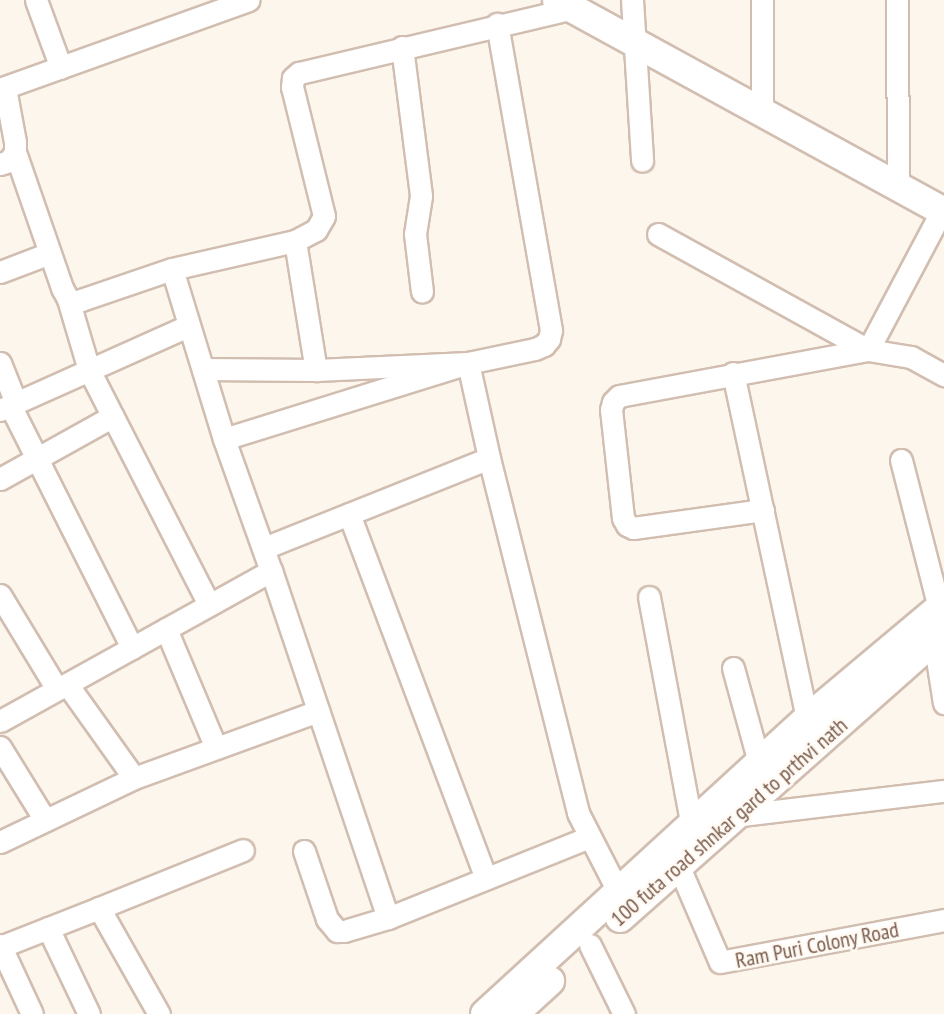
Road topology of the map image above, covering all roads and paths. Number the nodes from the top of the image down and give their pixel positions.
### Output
1 (36, 0) edge
2 (249, 0) edge
3 (632, 0) edge
4 (762, 0) edge
5 (897, 0) edge
6 (564, 4) edge
7 (497, 24) junction
8 (636, 45) junction
9 (402, 47) junction
10 (61, 68) junction
11 (2, 88) edge
12 (762, 113) junction
13 (7, 158) edge
14 (642, 161) dead end
15 (898, 187) junction
16 (943, 211) edge
17 (658, 234) dead end
18 (295, 241) junction
19 (50, 253) junction
20 (172, 269) junction
21 (0, 272) edge
22 (422, 292) dead end
23 (68, 299) junction
24 (188, 326) junction
25 (868, 350) junction
26 (0, 363) edge
27 (468, 363) junction
28 (203, 369) junction
29 (89, 370) junction
30 (316, 370) junction
31 (733, 373) junction
32 (944, 375) edge
33 (9, 406) edge
34 (113, 416) junction
35 (224, 439) junction
36 (36, 457) junction
37 (489, 458) junction
38 (902, 460) dead end
39 (0, 479) edge
40 (763, 510) junction
41 (350, 514) junction
42 (264, 548) junction
43 (271, 571) junction
44 (649, 597) dead end
45 (2, 601) edge
46 (209, 606) junction
47 (940, 621) edge
48 (166, 629) junction
49 (132, 648) junction
50 (733, 668) dead end
51 (62, 687) junction
52 (944, 703) edge
53 (318, 711) junction
54 (807, 719) junction
55 (0, 721) edge
56 (0, 747) edge
57 (216, 748) junction
58 (760, 766) junction
59 (134, 778) junction
60 (944, 792) edge
61 (733, 816) junction
62 (45, 820) junction
63 (693, 826) junction
64 (589, 837) junction
65 (0, 842) edge
66 (243, 850) dead end
67 (304, 852) dead end
68 (679, 867) junction
69 (486, 878) junction
70 (619, 893) junction
71 (99, 908) junction
72 (387, 918) junction
73 (944, 920) edge
74 (48, 928) junction
75 (590, 945) junction
76 (0, 946) edge
77 (32, 1014) edge
78 (89, 1014) edge
79 (159, 1014) edge
80 (485, 1014) edge
81 (514, 1014) edge
82 (624, 1014) edge

1 - 10 street
2 - 10 street
3 - 8 street
4 - 12 street
5 - 15 street
6 - 7 street
6 - 8 street
7 - 9 street
7 - 27 street
8 - 12 street
8 - 14 street
9 - 18 street
9 - 22 street
10 - 11 street
11 - 13 street
12 - 15 street
13 - 19 street
15 - 16 street
16 - 25 street
17 - 25 street
18 - 20 street
18 - 30 street
19 - 21 street
19 - 23 street
20 - 23 street
20 - 24 street
23 - 29 street
24 - 28 street
24 - 29 street
25 - 31 street
25 - 32 street
26 - 33 street
27 - 30 street
27 - 35 street
27 - 37 street
28 - 30 street
28 - 35 street
29 - 33 street
29 - 34 street
31 - 40 street
31 - 40 street
33 - 36 street
34 - 36 street
34 - 46 street
35 - 42 street
36 - 39 street
36 - 49 street
37 - 41 street
37 - 64 street
38 - 47 street
40 - 54 street
41 - 42 street
41 - 69 street
42 - 43 street
43 - 46 street
43 - 53 street
44 - 63 street
45 - 51 street
46 - 48 street
47 - 52 street
47 - 54 street
47 - 61 street, 100 futa road shnkar gard to prthvi nath
48 - 49 street
48 - 57 street
49 - 51 street
50 - 58 street
51 - 55 street
51 - 59 street
53 - 57 street
53 - 72 street
54 - 58 street
56 - 62 street
57 - 59 street
58 - 63 street
59 - 62 street
60 - 61 street
61 - 68 street, 100 futa road shnkar gard to prthvi nath
62 - 65 street
63 - 70 street
64 - 69 street
64 - 70 street
66 - 71 street
67 - 72 street
68 - 73 street, Ram Puri Colony Road
68 - 75 street, 100 futa road shnkar gard to prthvi nath
69 - 72 street
70 - 80 street
71 - 74 street
71 - 79 street
74 - 76 street
74 - 78 street
75 - 81 street, 100 futa road shnkar gard to prthvi nath
75 - 82 street
76 - 77 street

